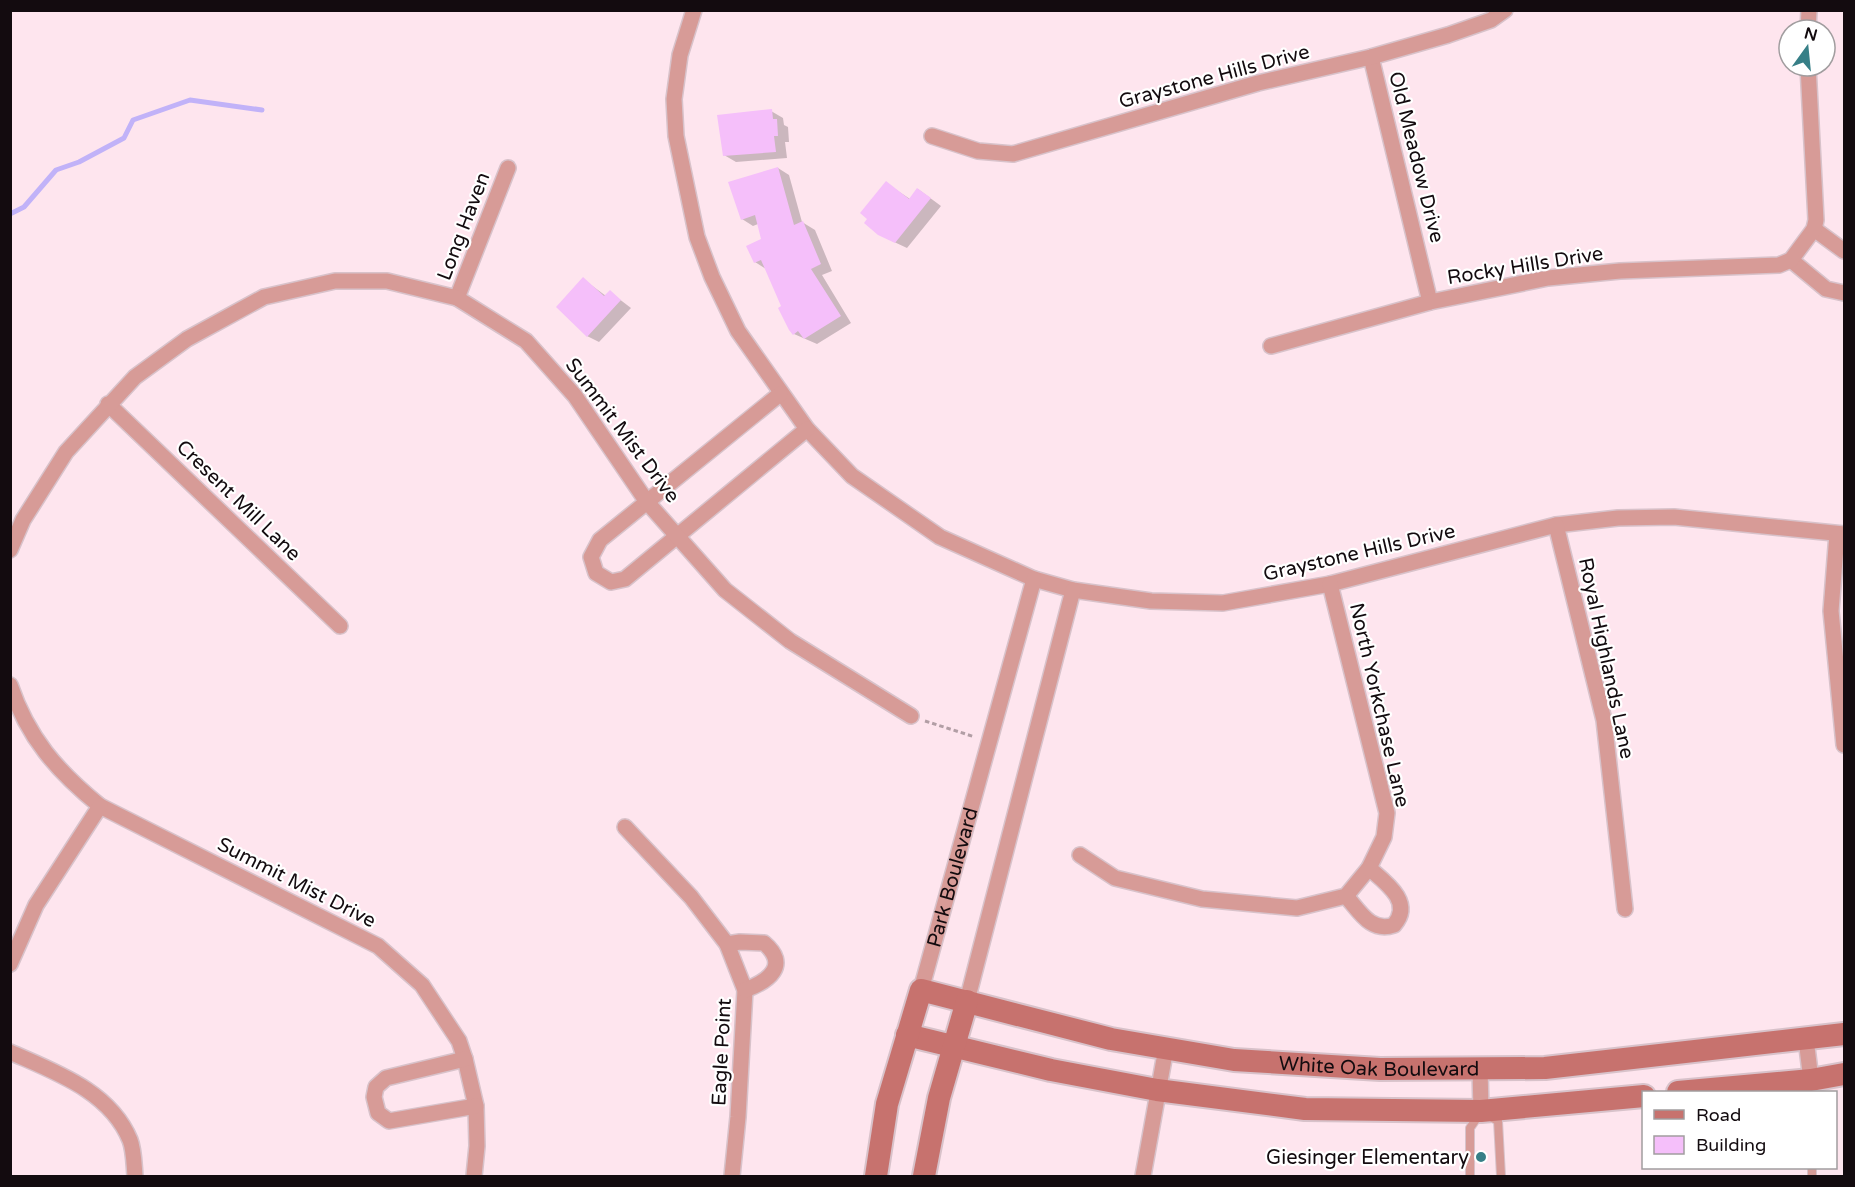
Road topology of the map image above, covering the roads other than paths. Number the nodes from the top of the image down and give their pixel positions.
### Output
1 (694, 10) edge
2 (1505, 10) edge
3 (1371, 57) junction
4 (1809, 78) edge
5 (932, 136) dead end
6 (508, 168) dead end
7 (1814, 229) junction
8 (1845, 251) edge
9 (1791, 260) junction
10 (1845, 292) edge
11 (457, 298) junction
12 (1430, 302) junction
13 (1271, 346) dead end
14 (780, 394) junction
15 (108, 404) junction
16 (807, 429) junction
17 (647, 502) junction
18 (1556, 525) junction
19 (1841, 534) edge
20 (678, 535) junction
21 (10, 550) edge
22 (1034, 579) junction
23 (1330, 584) junction
24 (1074, 590) junction
25 (340, 626) dead end
26 (10, 685) edge
27 (911, 716) road end
28 (1845, 745) edge
29 (100, 806) junction
30 (625, 827) dead end
31 (1080, 855) dead end
32 (1369, 868) junction
33 (1346, 896) junction
34 (1625, 909) dead end
35 (727, 944) junction
36 (10, 964) edge
37 (746, 990) junction
38 (921, 990) junction
39 (967, 1001) junction
40 (1845, 1034) edge
41 (907, 1035) junction
42 (1806, 1039) junction
43 (955, 1047) junction
44 (1166, 1048) junction
45 (10, 1052) edge
46 (465, 1059) junction
47 (1480, 1068) junction
48 (1845, 1074) edge
49 (1811, 1086) edge
50 (1157, 1090) junction
51 (1700, 1091) edge
52 (1642, 1096) edge
53 (476, 1106) junction
54 (1481, 1111) junction
55 (135, 1176) edge
56 (474, 1176) edge
57 (732, 1176) edge
58 (876, 1176) edge
59 (924, 1176) edge
60 (1143, 1176) edge
61 (1470, 1176) edge
62 (1501, 1176) edge

1 - 14 street, Graystone Hills Drive
2 - 3 street, Graystone Hills Drive
3 - 5 street, Graystone Hills Drive
3 - 12 street, Old Meadow Drive
4 - 7 street
6 - 11 street, Long Haven
7 - 8 street
7 - 9 street
9 - 10 street
9 - 12 street, Rocky Hills Drive
11 - 15 street, Summit Mist Drive
11 - 17 street, Summit Mist Drive
12 - 13 street, Rocky Hills Drive
14 - 16 street, Graystone Hills Drive
14 - 17 street
15 - 21 street, Summit Mist Drive
15 - 25 street, Cresent Mill Lane
16 - 20 street
16 - 22 street, Graystone Hills Drive
17 - 20 street, Summit Mist Drive
17 - 20 street
18 - 19 street, Graystone Hills Drive
18 - 23 street, Graystone Hills Drive
18 - 34 street, Royal Highlands Lane
19 - 28 street
20 - 27 street, Summit Mist Drive
22 - 24 street, Graystone Hills Drive
22 - 38 street, Park Boulevard
23 - 24 street, Graystone Hills Drive
23 - 32 street, North Yorkchase Lane
24 - 39 street
26 - 29 street, Summit Mist Drive
29 - 36 street
29 - 46 street, Summit Mist Drive
30 - 35 street, Eagle Point
31 - 33 street
32 - 33 street, North Yorkchase Lane
32 - 33 street
35 - 37 street, Eagle Point
35 - 37 street
37 - 57 street, Eagle Point
38 - 39 street, White Oak Boulevard
38 - 41 street, Park Boulevard
39 - 43 street
39 - 44 street, White Oak Boulevard
40 - 42 street, White Oak Boulevard
41 - 43 street
41 - 58 street, Park Boulevard
42 - 47 street, White Oak Boulevard
42 - 49 street
43 - 50 street
43 - 59 street
44 - 47 street, White Oak Boulevard
44 - 50 street
45 - 55 street
46 - 53 street, Summit Mist Drive
46 - 53 street
47 - 54 street
48 - 49 street
49 - 51 street
50 - 54 street
50 - 60 street
52 - 54 street
53 - 56 street, Summit Mist Drive
54 - 61 lane
54 - 62 lane

